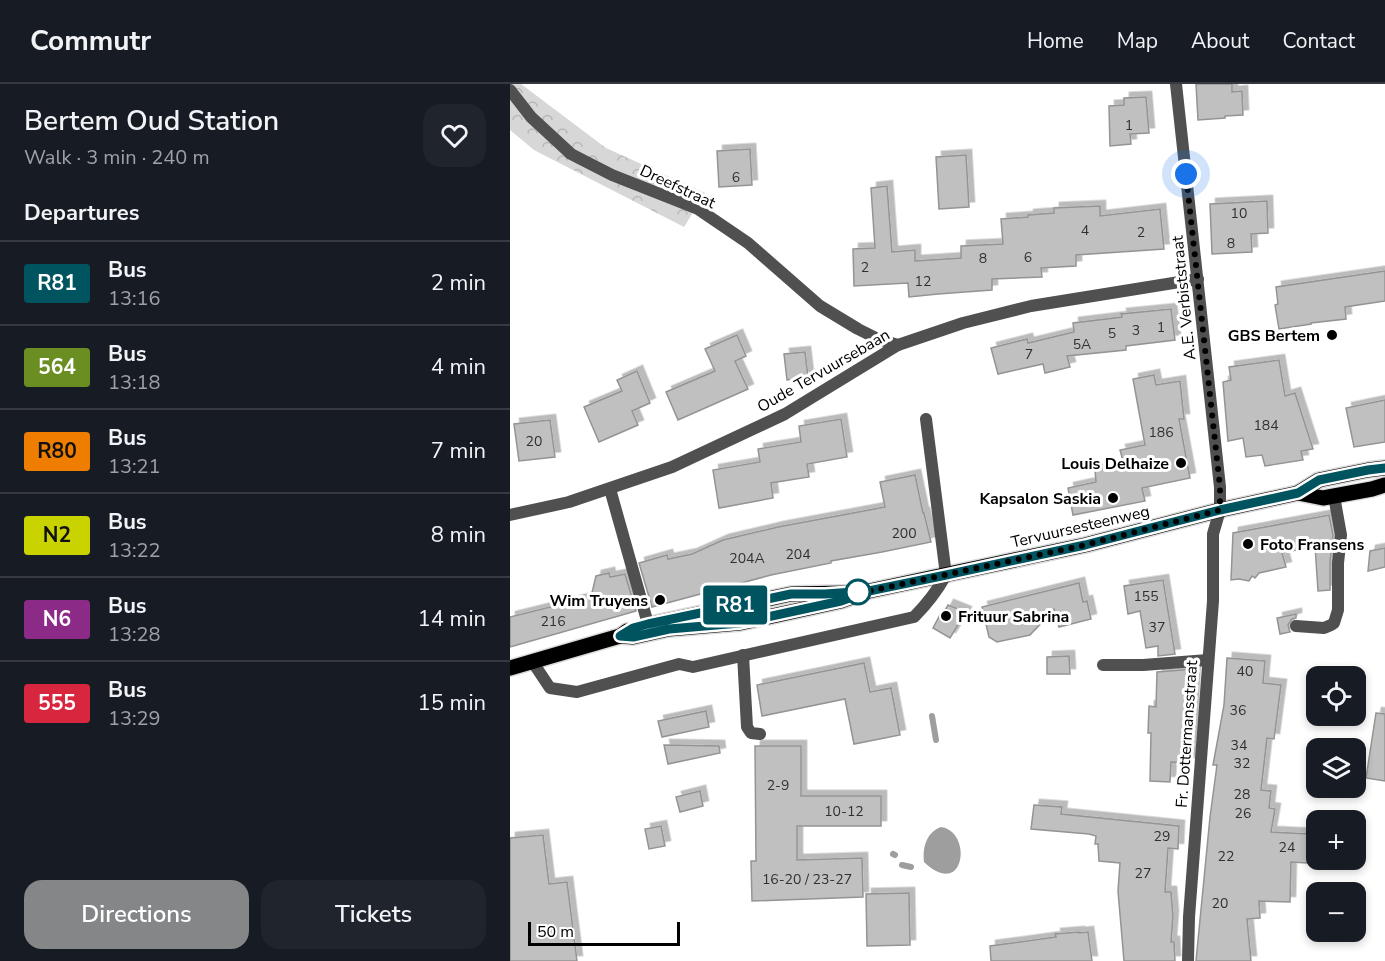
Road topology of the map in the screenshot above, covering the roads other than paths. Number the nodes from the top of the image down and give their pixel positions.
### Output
1 (1176, 84) edge
2 (510, 90) edge
3 (1198, 279) junction
4 (898, 345) junction
5 (926, 419) dead end
6 (1385, 468) edge
7 (1385, 485) edge
8 (610, 489) junction
9 (1298, 493) junction
10 (1334, 496) junction
11 (1220, 510) junction
12 (510, 515) edge
13 (946, 575) junction
14 (869, 591) junction
15 (648, 624) junction
16 (1296, 626) dead end
17 (620, 636) junction
18 (744, 655) junction
19 (1208, 660) junction
20 (532, 661) junction
21 (1103, 665) dead end
22 (510, 668) edge
23 (760, 734) dead end
24 (1188, 961) edge

1 - 3 street, A.E. Verbiststraat
2 - 4 street, Dreefstraat
3 - 4 street, Oude Tervuursebaan
3 - 11 street, A.E. Verbiststraat
4 - 8 street, Oude Tervuursebaan
5 - 13 street
6 - 9 main road, Tervuursesteenweg
7 - 10 main road, Tervuursesteenweg
8 - 12 street, Oude Tervuursebaan
8 - 15 street
9 - 10 main road, Tervuursesteenweg
9 - 11 main road, Tervuursesteenweg
10 - 16 street
11 - 13 main road, Tervuursesteenweg
11 - 19 street, Fr. Dottermansstraat
13 - 14 main road, Tervuursesteenweg
13 - 18 street
14 - 15 main road, Tervuursesteenweg
14 - 17 main road, Tervuursesteenweg
15 - 17 main road, Tervuursesteenweg
17 - 20 main road, Tervuursesteenweg
18 - 20 street
18 - 23 street
19 - 21 street
19 - 24 street, Fr. Dottermansstraat
20 - 22 main road, Tervuursesteenweg

